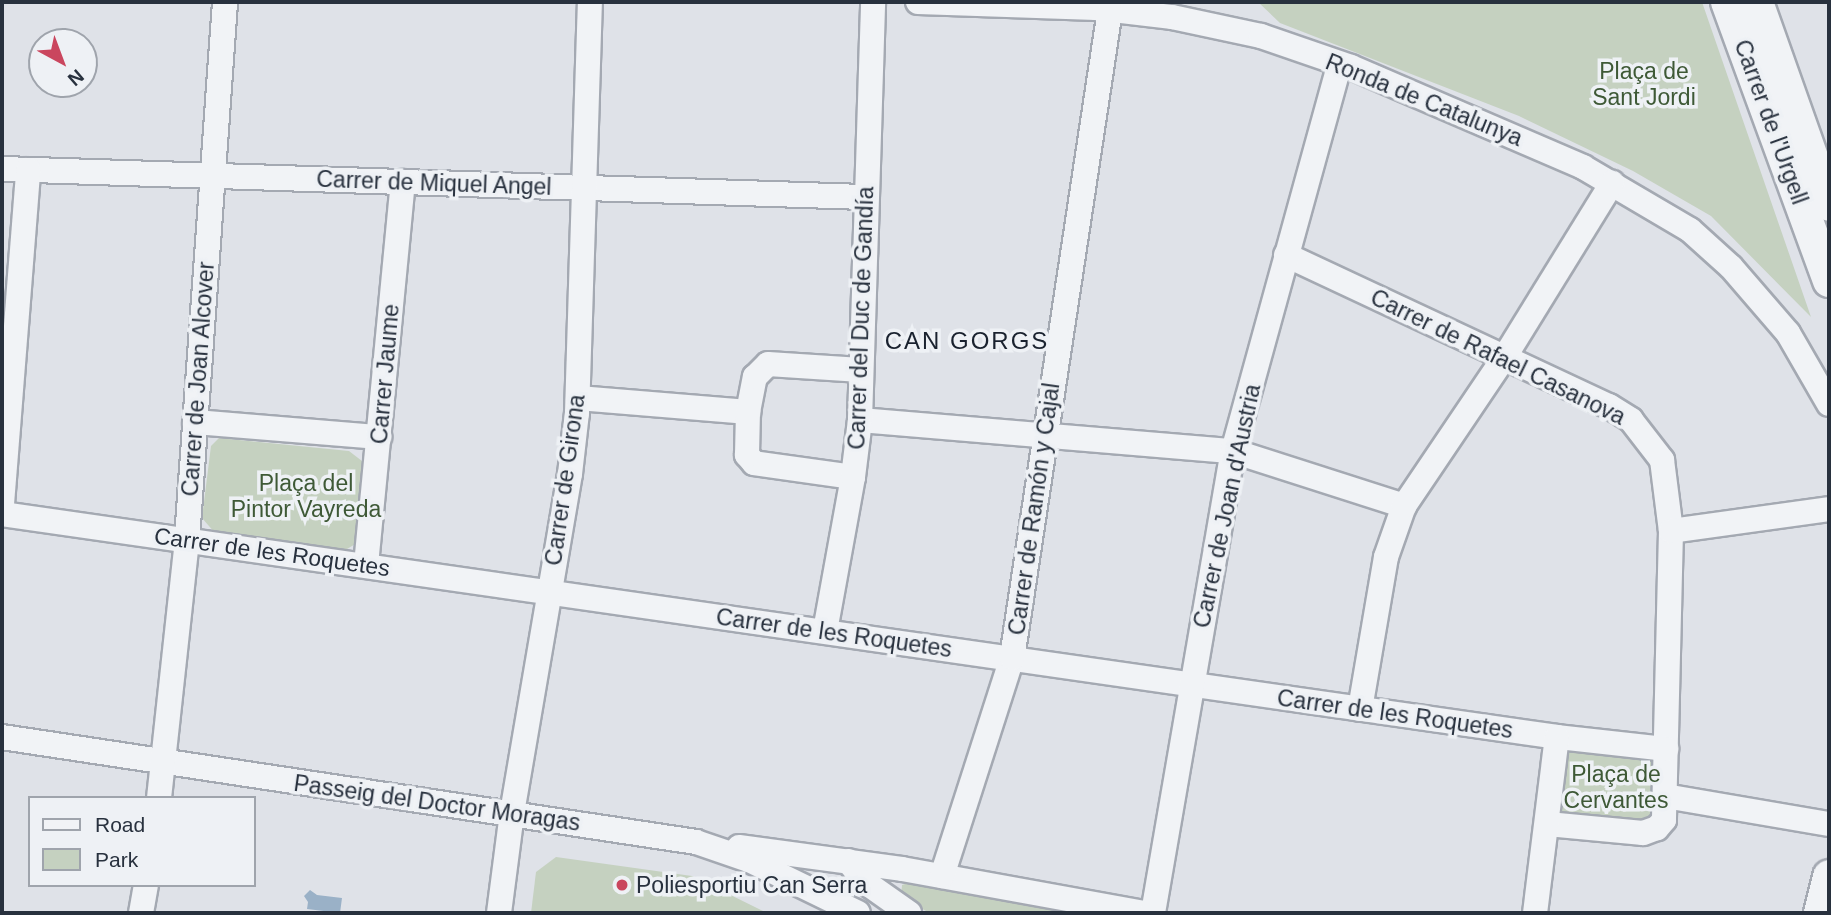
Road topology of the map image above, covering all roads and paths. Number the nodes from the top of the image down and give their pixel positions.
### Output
1 (225, 2) edge
2 (590, 2) edge
3 (873, 2) edge
4 (918, 2) edge
5 (1727, 2) edge
6 (1757, 2) edge
7 (1110, 10) junction
8 (1339, 65) junction
9 (2, 169) edge
10 (28, 170) junction
11 (213, 175) junction
12 (403, 182) junction
13 (1612, 183) junction
14 (584, 189) junction
15 (866, 197) junction
16 (1829, 205) edge
17 (1286, 254) junction
18 (1829, 281) edge
19 (1504, 358) junction
20 (861, 370) junction
21 (578, 398) junction
22 (1829, 404) edge
23 (748, 412) junction
24 (860, 420) junction
25 (195, 422) junction
26 (1045, 436) junction
27 (379, 437) junction
28 (1233, 451) junction
29 (853, 477) junction
30 (2, 504) edge
31 (1404, 506) junction
32 (1829, 509) edge
33 (2, 514) edge
34 (1671, 531) junction
35 (187, 539) junction
36 (366, 565) junction
37 (548, 592) junction
38 (825, 631) junction
39 (1012, 658) junction
40 (1192, 684) junction
41 (1360, 709) junction
42 (2, 737) edge
43 (1557, 737) junction
44 (1666, 749) junction
45 (164, 763) junction
46 (159, 796) edge
47 (1665, 796) junction
48 (512, 813) junction
49 (1547, 824) junction
50 (1829, 824) edge
51 (696, 842) junction
52 (848, 861) junction
53 (902, 869) junction
54 (942, 876) junction
55 (1829, 876) edge
56 (146, 887) edge
57 (901, 908) edge
58 (141, 913) edge
59 (499, 913) edge
60 (858, 913) edge
61 (1143, 913) edge
62 (1153, 913) edge
63 (1535, 913) edge
64 (1820, 913) edge

1 - 11 street, Carrer de Joan Alcover
2 - 14 street, Carrer de Girona
3 - 15 street, Carrer del Duc de Gandía
4 - 7 street, Ronda de Catalunya
5 - 18 street, Carrer de l'Urgell
6 - 16 street, Carrer de l'Urgell
7 - 8 street, Ronda de Catalunya
7 - 26 street, Carrer de Ramón y Cajal
8 - 13 street, Ronda de Catalunya
8 - 17 street, Carrer de Joan d'Austria
9 - 10 street, Carrer de Miquel Angel
10 - 11 street, Carrer de Miquel Angel
10 - 30 street
11 - 12 street, Carrer de Miquel Angel
11 - 25 street, Carrer de Joan Alcover
12 - 14 street, Carrer de Miquel Angel
12 - 27 street, Carrer Jaume
13 - 19 street
13 - 22 street, Ronda de Catalunya
14 - 15 street, Carrer de Miquel Angel
14 - 21 street, Carrer de Girona
15 - 20 street, Carrer del Duc de Gandía
17 - 19 street, Carrer de Rafael Casanova
17 - 28 street, Carrer de Joan d'Austria
19 - 31 street
19 - 34 street, Carrer de Rafael Casanova
20 - 23 street
20 - 24 street, Carrer del Duc de Gandía
21 - 23 street
21 - 37 street, Carrer de Girona
23 - 29 street
24 - 26 street
24 - 29 street, Carrer del Duc de Gandía
25 - 27 street
25 - 35 street, Carrer de Joan Alcover
26 - 28 street
26 - 39 street, Carrer de Ramón y Cajal
27 - 36 street, Carrer Jaume
28 - 31 street
28 - 40 street, Carrer de Joan d'Austria
29 - 38 street, Carrer del Duc de Gandía
31 - 41 street
32 - 34 street
33 - 35 street, Carrer de les Roquetes
34 - 44 street, Carrer de Rafael Casanova
35 - 36 street, Carrer de les Roquetes
35 - 45 street, Carrer de Joan Alcover
36 - 37 street, Carrer de les Roquetes
37 - 38 street, Carrer de les Roquetes
37 - 48 street, Carrer de Girona
38 - 39 street, Carrer de les Roquetes
39 - 40 street, Carrer de les Roquetes
39 - 54 street, Carrer de Ramón y Cajal
40 - 41 street, Carrer de les Roquetes
40 - 62 street, Carrer de Joan d'Austria
41 - 43 street, Carrer de les Roquetes
42 - 45 street, Passeig del Doctor Moragas
43 - 44 street, Carrer de les Roquetes
43 - 49 street
44 - 47 street
45 - 46 street, Carrer de Joan Alcover
45 - 48 street, Passeig del Doctor Moragas
47 - 49 street
47 - 50 street
48 - 51 street, Passeig del Doctor Moragas
48 - 59 street, Carrer de Girona
49 - 63 street
51 - 52 street
51 - 60 street, Passeig del Doctor Moragas
52 - 53 street
52 - 57 street
53 - 54 street
53 - 57 street
54 - 61 street
55 - 64 street
56 - 58 street

